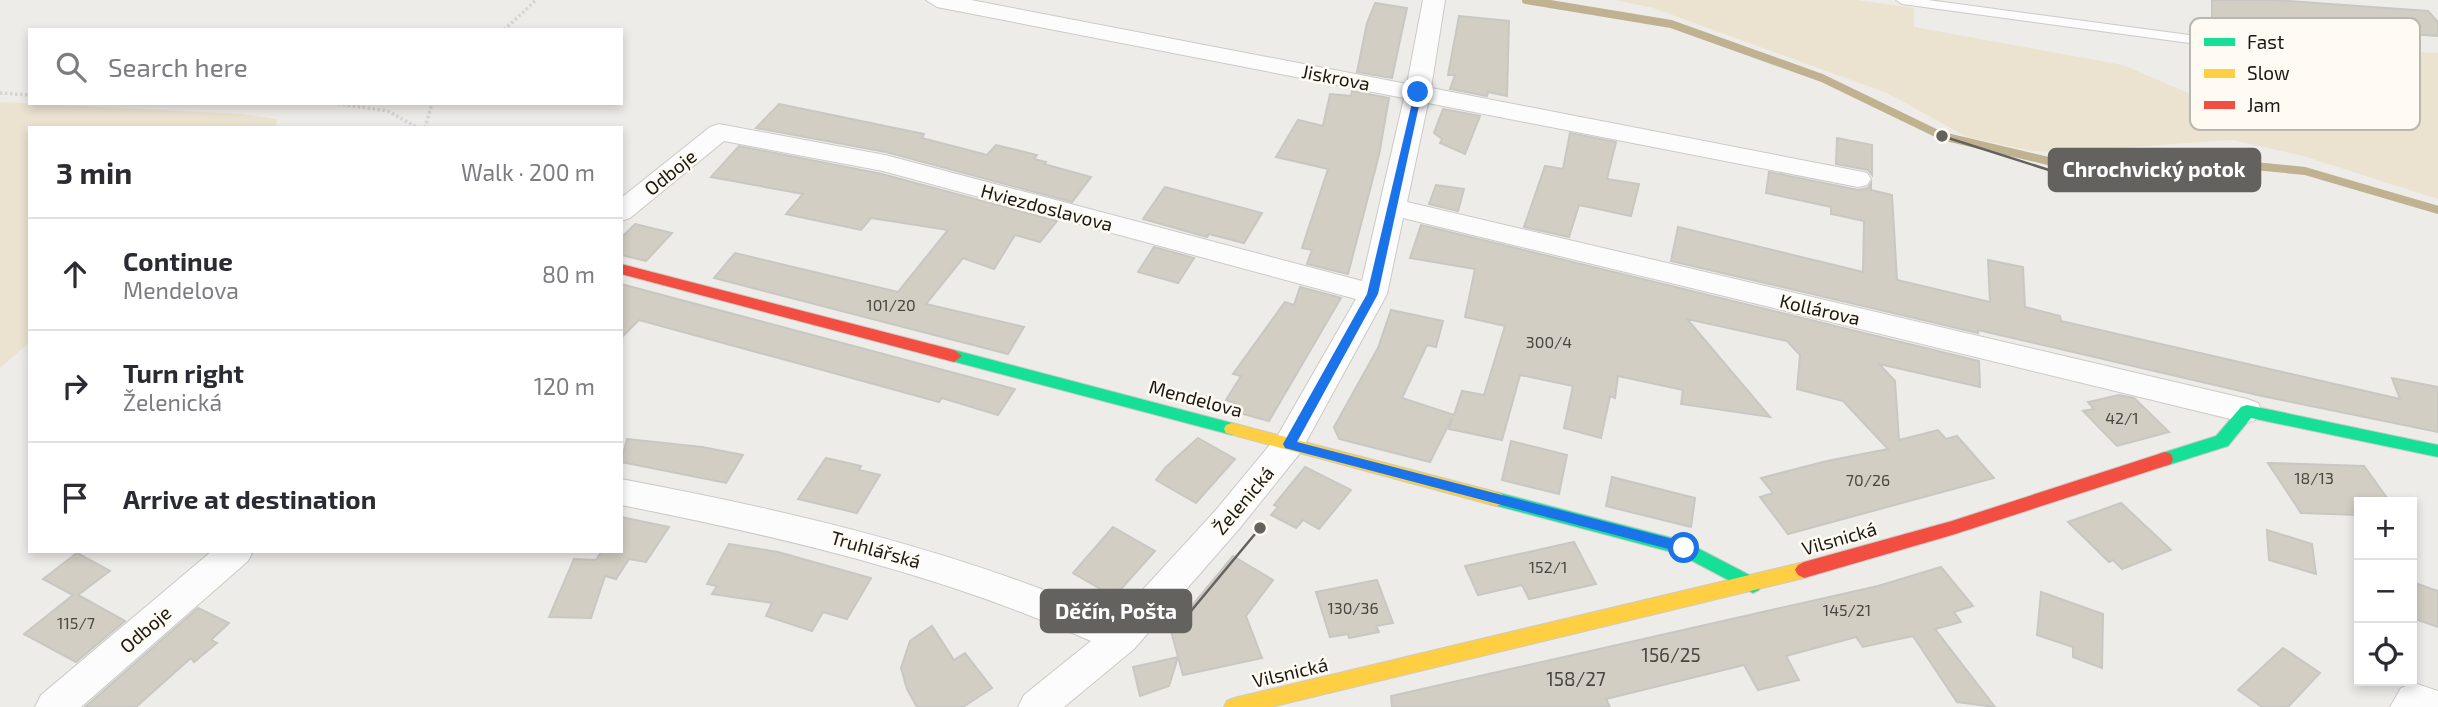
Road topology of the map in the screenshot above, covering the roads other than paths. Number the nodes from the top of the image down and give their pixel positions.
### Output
1 (937, 0) edge
2 (1434, 0) edge
3 (1902, 0) edge
4 (2190, 39) edge
5 (1418, 92) junction
6 (719, 132) joint
7 (1858, 179) dead end
8 (1392, 207) junction
9 (623, 210) edge
10 (623, 270) edge
11 (1373, 294) junction
12 (2247, 411) junction
13 (1289, 444) junction
14 (2438, 451) edge
15 (623, 492) edge
16 (234, 553) edge
17 (1753, 585) junction
18 (1121, 638) junction
19 (54, 707) edge
20 (1037, 707) edge
21 (1234, 707) edge
22 (2410, 707) edge
23 (2435, 707) edge

1 - 5 street, Jiskrova
2 - 5 street, Želenická
3 - 4 lane
5 - 7 street, Jiskrova
5 - 8 street, Želenická
6 - 9 street, Odboje
6 - 11 street, Hviezdoslavova
8 - 11 street, Želenická
8 - 12 street, Kollárova
10 - 13 street, Mendelova
11 - 13 street, Želenická
12 - 14 street
12 - 17 street, Vilsnická
13 - 17 street, Mendelova
13 - 18 street, Želenická
15 - 18 street, Truhlářská
16 - 19 street, Odboje
17 - 21 street, Vilsnická
18 - 20 street, Želenická
22 - 23 street

